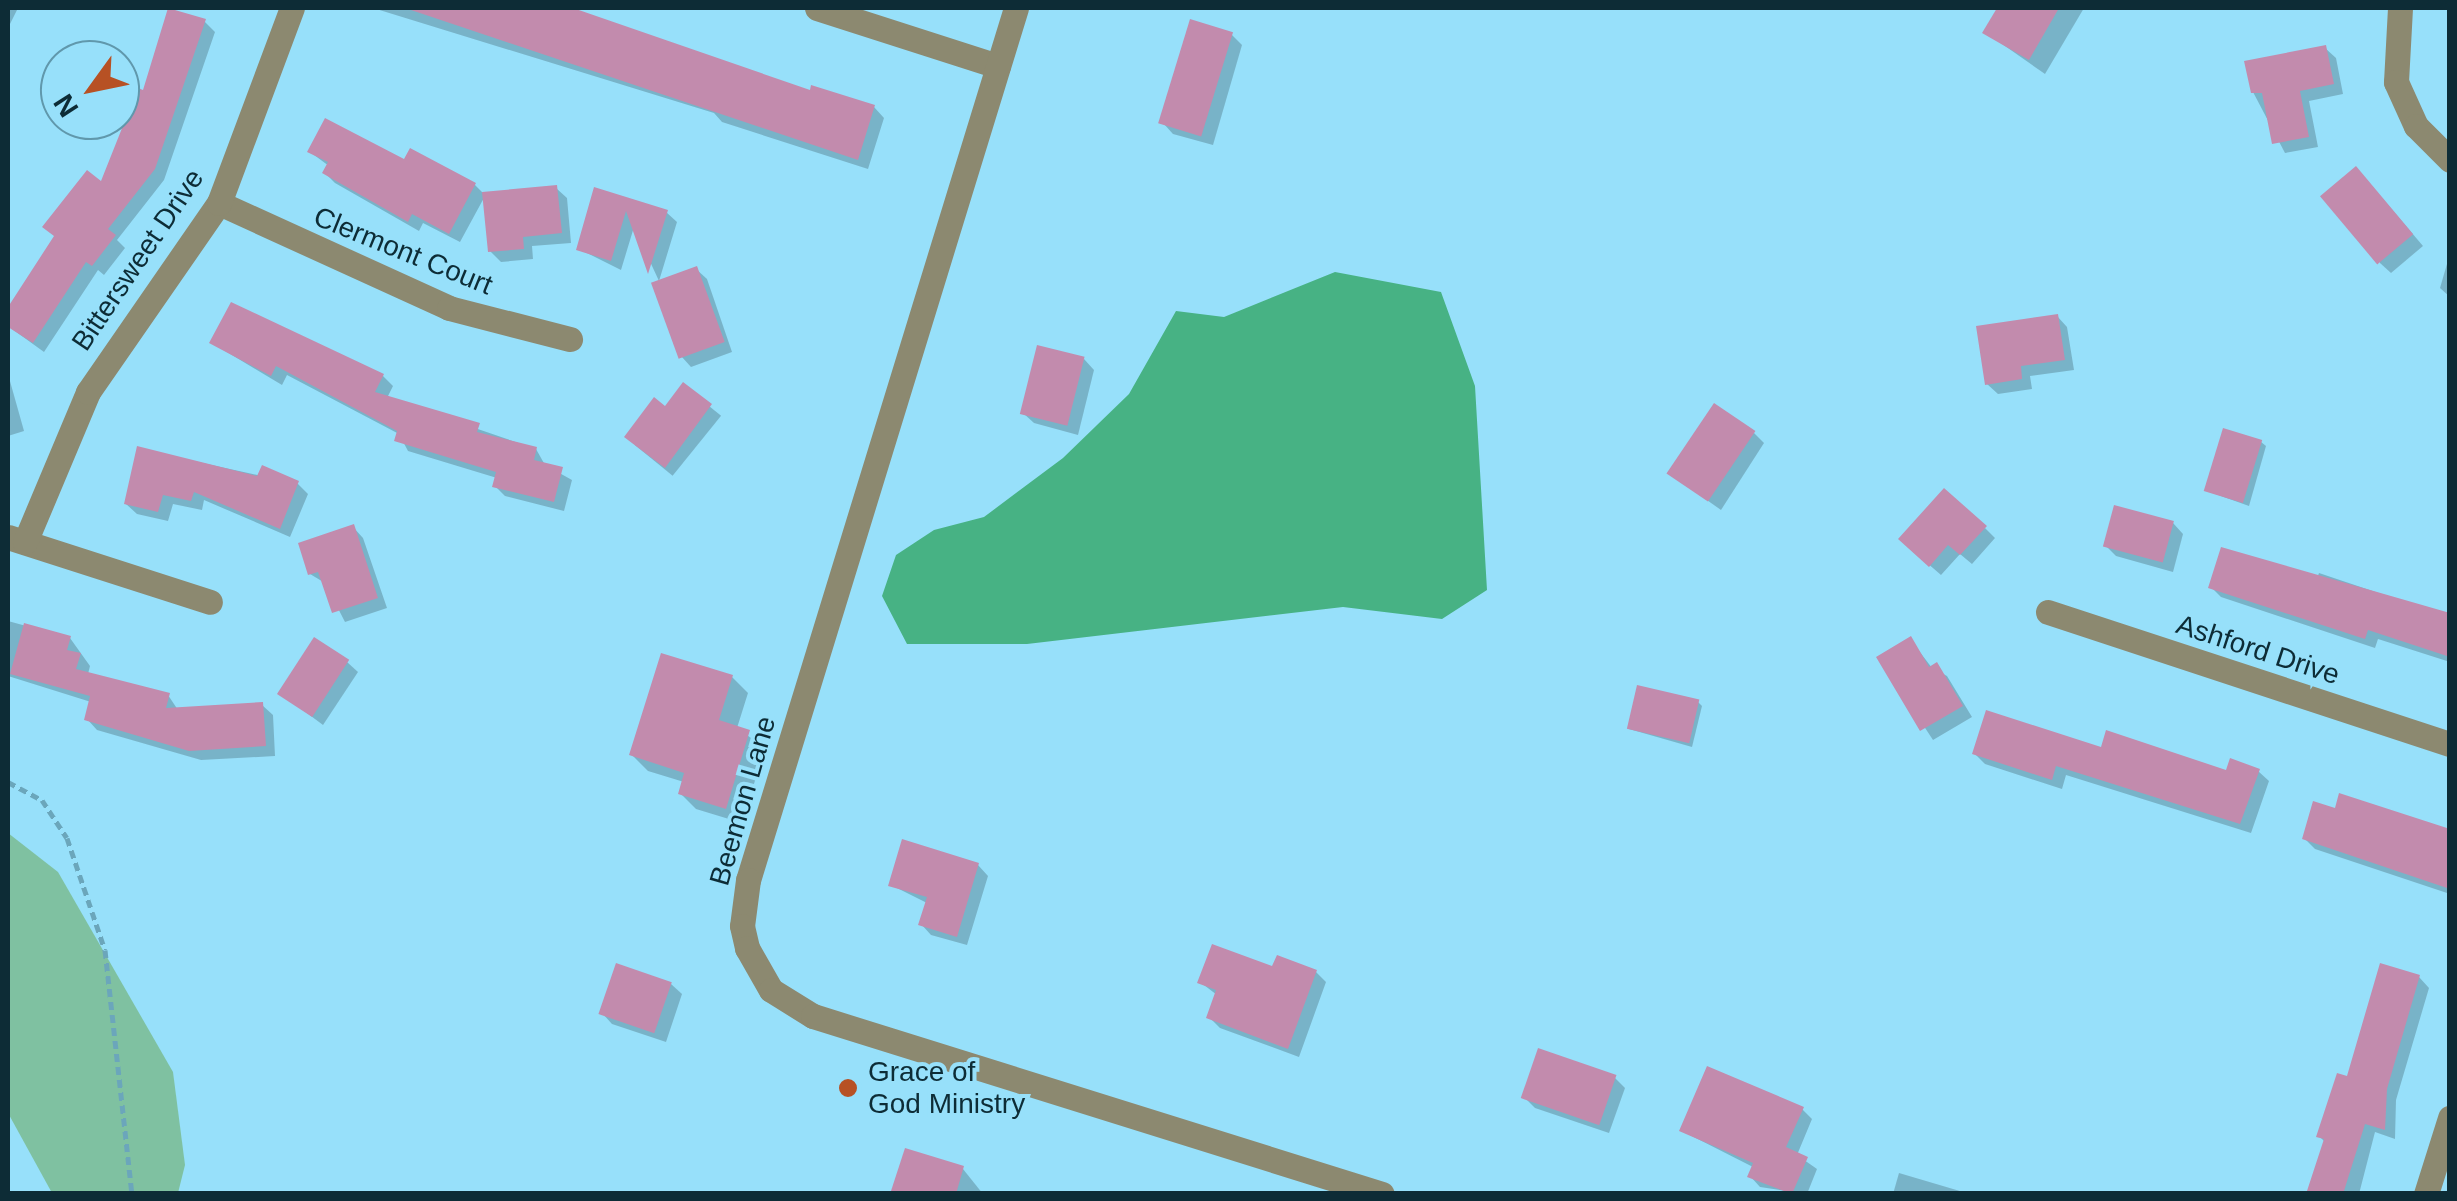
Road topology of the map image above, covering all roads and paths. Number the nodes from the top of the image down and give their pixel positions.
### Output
1 (292, 8) edge
2 (817, 8) edge
3 (1016, 8) edge
4 (2400, 8) edge
5 (998, 66) junction
6 (2450, 160) edge
7 (219, 203) junction
8 (570, 338) dead end
9 (16, 539) edge
10 (210, 602) dead end
11 (2048, 612) dead end
12 (2450, 744) edge
13 (8, 782) edge
14 (2450, 1118) edge
15 (132, 1194) edge
16 (1382, 1194) edge
17 (2426, 1194) edge

1 - 7 street, Bittersweet Drive
2 - 5 street
3 - 5 street, Beemon Lane
4 - 6 street
5 - 16 street, Beemon Lane
7 - 8 street, Clermont Court
7 - 9 street, Bittersweet Drive
9 - 10 street
11 - 12 street, Ashford Drive
13 - 15 path
14 - 17 street

